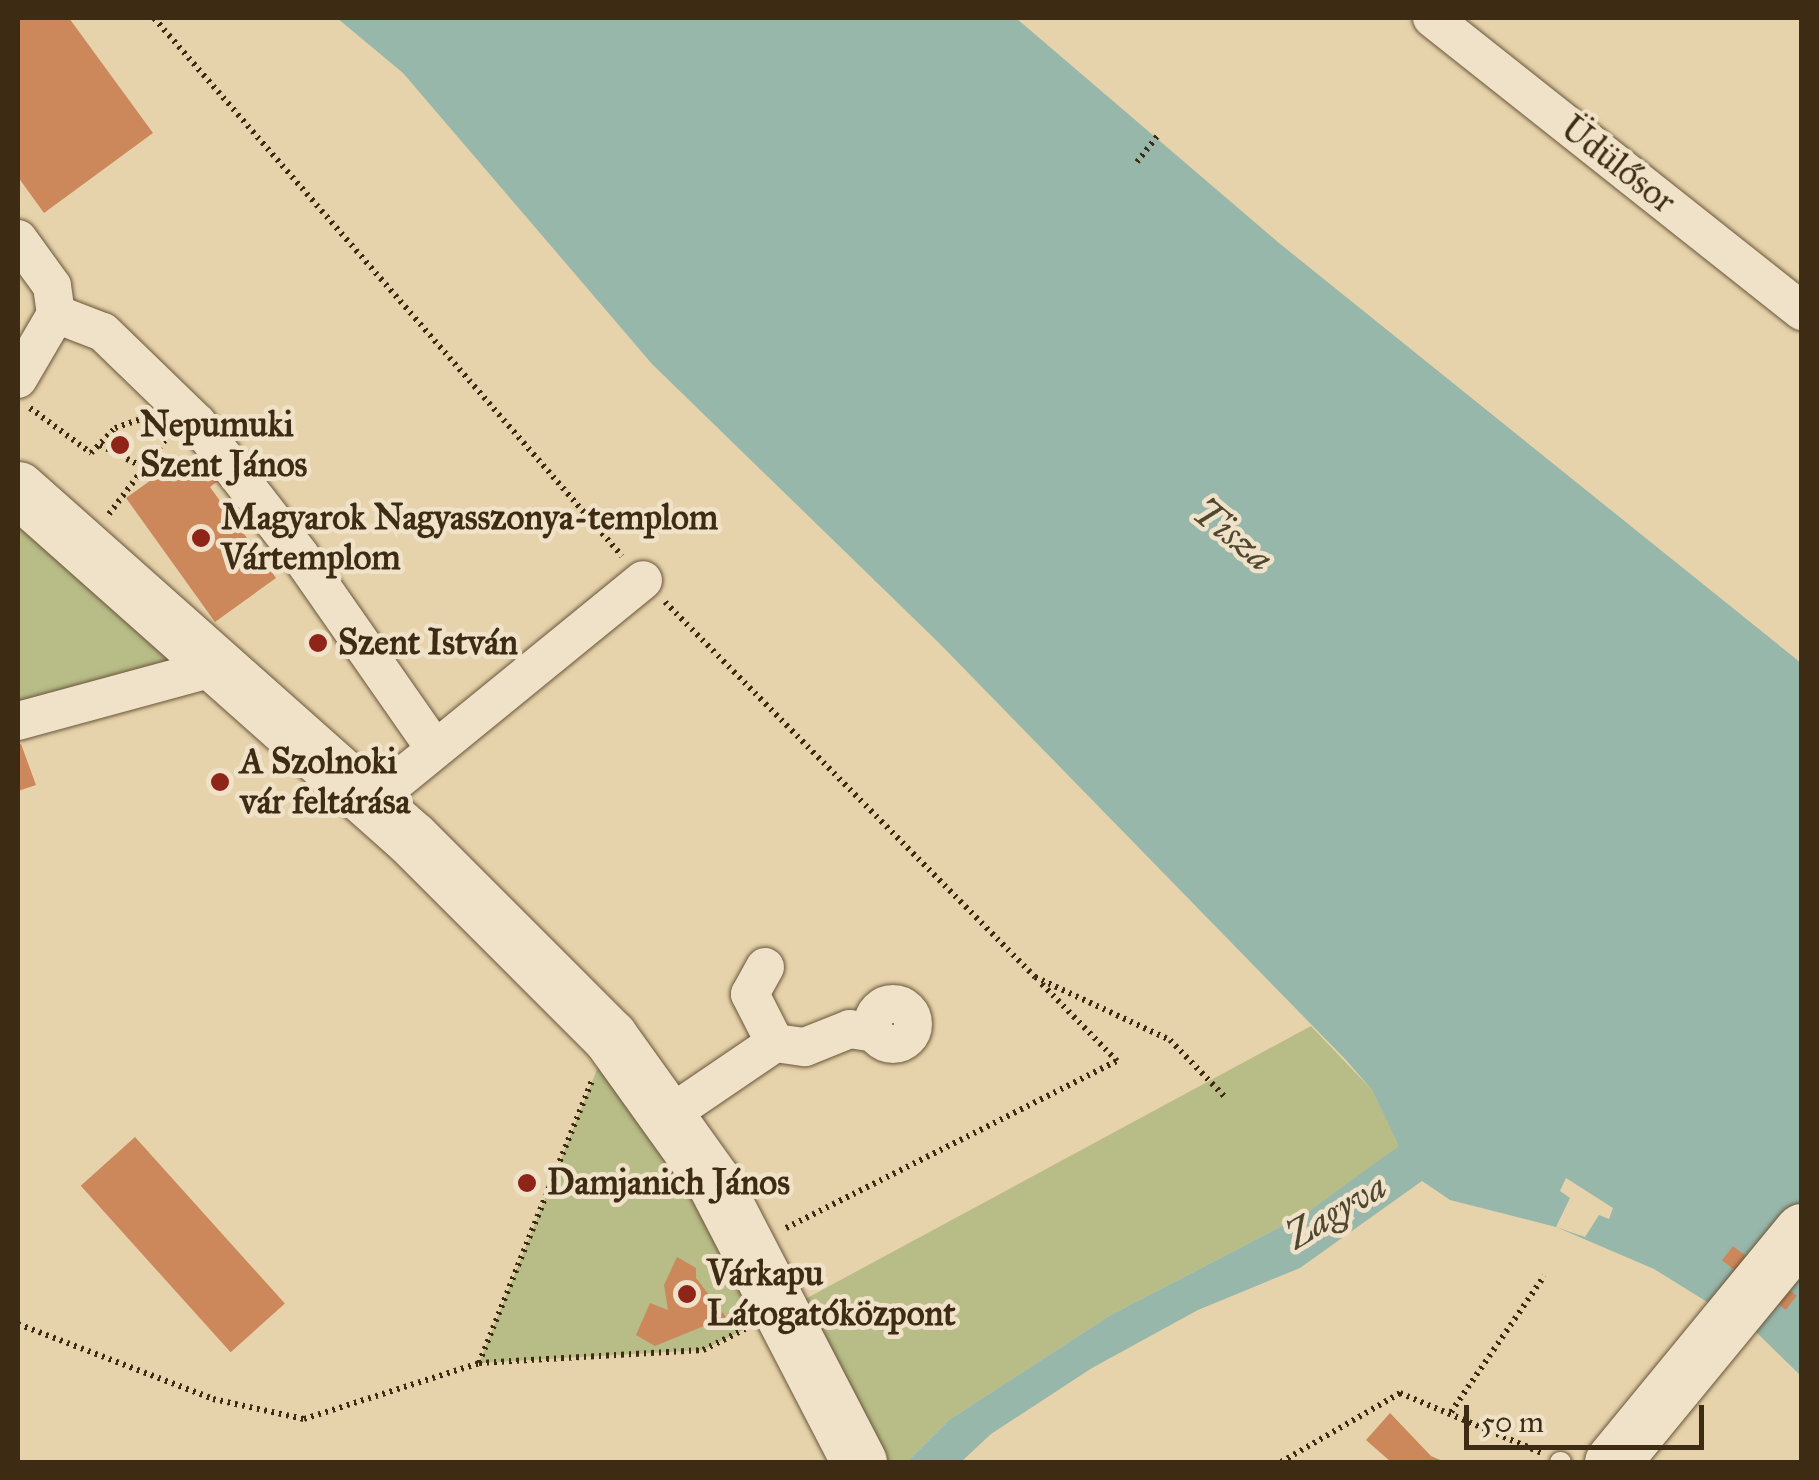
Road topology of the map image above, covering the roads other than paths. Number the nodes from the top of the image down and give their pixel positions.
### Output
1 (1435, 18) edge
2 (18, 239) edge
3 (1802, 311) edge
4 (56, 314) junction
5 (18, 379) edge
6 (18, 490) edge
7 (643, 580) road end
8 (217, 666) junction
9 (18, 721) edge
10 (433, 746) junction
11 (371, 802) junction
12 (765, 966) dead end
13 (874, 1034) dead end
14 (775, 1043) junction
15 (669, 1114) junction
16 (1802, 1231) edge
17 (859, 1462) edge
18 (1612, 1462) edge

1 - 3 street, Üdülősor
2 - 4 street
4 - 5 street
4 - 10 street
6 - 8 main road
7 - 10 street
8 - 9 street
8 - 11 main road
10 - 11 street
11 - 15 main road
12 - 14 street
13 - 14 street
14 - 15 street
15 - 17 main road
16 - 18 main road

